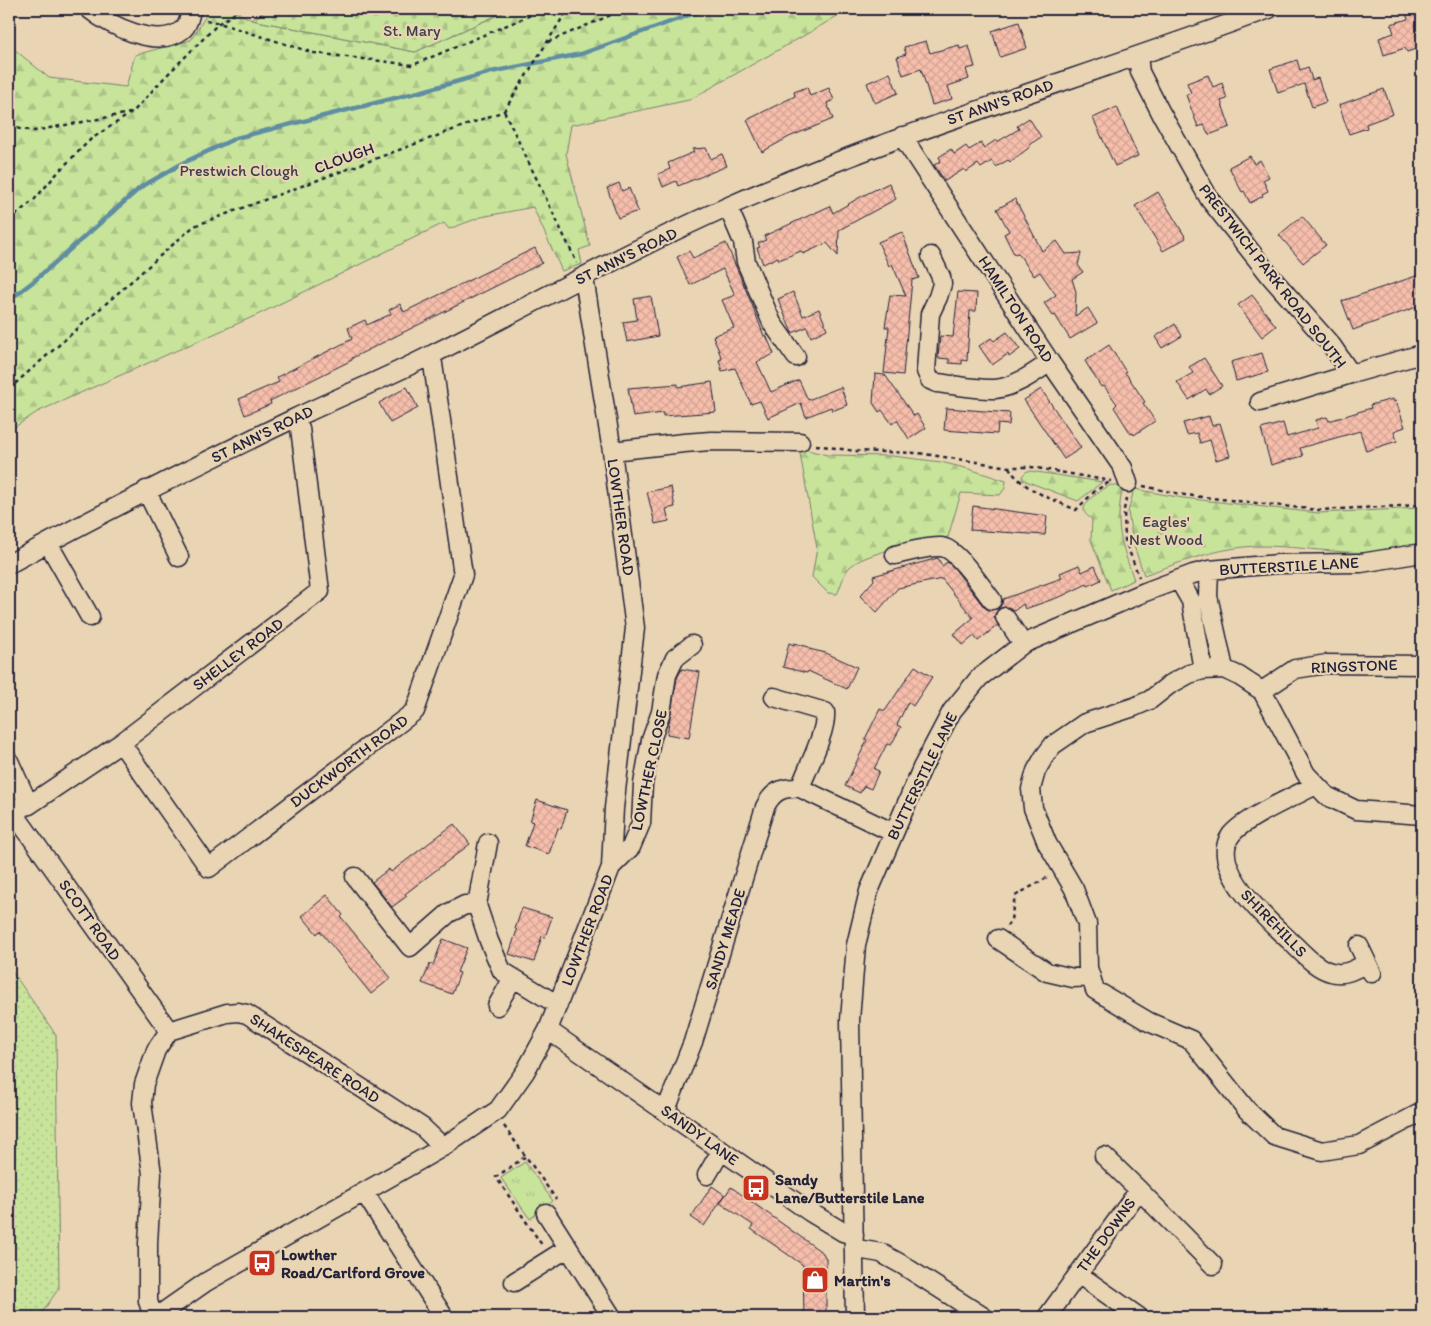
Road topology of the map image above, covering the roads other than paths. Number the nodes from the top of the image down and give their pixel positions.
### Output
1 (89, 9) edge
2 (1269, 9) edge
3 (188, 19) edge
4 (1138, 56) junction
5 (902, 136) junction
6 (728, 206) junction
7 (931, 256) dead end
8 (584, 278) junction
9 (1422, 354) edge
10 (429, 356) junction
11 (796, 357) dead end
12 (1050, 362) junction
13 (1351, 374) junction
14 (1260, 402) dead end
15 (295, 418) junction
16 (800, 442) dead end
17 (612, 452) junction
18 (1120, 482) road end
19 (146, 490) junction
20 (48, 543) junction
21 (1422, 553) edge
22 (895, 555) dead end
23 (180, 557) dead end
24 (9, 564) edge
25 (1209, 570) junction
26 (1179, 580) junction
27 (992, 600) dead end
28 (1005, 617) dead end
29 (90, 618) dead end
30 (1023, 644) junction
31 (692, 646) dead end
32 (1422, 665) edge
33 (1224, 669) junction
34 (1204, 670) junction
35 (1262, 691) junction
36 (774, 697) dead end
37 (121, 744) junction
38 (9, 761) edge
39 (1316, 785) junction
40 (800, 788) junction
41 (29, 805) junction
42 (10, 809) edge
43 (1422, 815) edge
44 (894, 833) junction
45 (488, 843) dead end
46 (611, 867) junction
47 (355, 877) dead end
48 (478, 905) junction
49 (998, 939) road end
50 (1359, 946) dead end
51 (1091, 977) junction
52 (514, 978) junction
53 (558, 1005) junction
54 (497, 1006) dead end
55 (548, 1030) junction
56 (169, 1031) junction
57 (666, 1110) junction
58 (1422, 1112) edge
59 (443, 1147) junction
60 (721, 1151) junction
61 (1104, 1156) dead end
62 (706, 1175) dead end
63 (1139, 1190) junction
64 (364, 1192) junction
65 (552, 1208) road end
66 (854, 1242) junction
67 (568, 1248) junction
68 (1214, 1264) dead end
69 (1078, 1274) junction
70 (514, 1282) dead end
71 (155, 1317) edge
72 (444, 1317) edge
73 (612, 1317) edge
74 (855, 1317) edge
75 (984, 1317) edge
76 (1046, 1317) edge
77 (1139, 1317) edge

1 - 3 street
2 - 4 street, ST ANN'S ROAD
4 - 5 street, ST ANN'S ROAD
4 - 13 street, PRESTWICH PARK ROAD SOUTH
5 - 6 street, ST ANN'S ROAD
5 - 12 street, HAMILTON ROAD
6 - 8 street, ST ANN'S ROAD
6 - 11 street
7 - 12 street
8 - 10 street, ST ANN'S ROAD
8 - 17 street, LOWTHER ROAD
9 - 13 street, PRESTWICH PARK ROAD SOUTH
10 - 15 street, ST ANN'S ROAD
10 - 37 street, DUCKWORTH ROAD
12 - 18 street, HAMILTON ROAD
13 - 14 street
15 - 19 street, ST ANN'S ROAD
15 - 37 street, SHELLEY ROAD
16 - 17 street
17 - 46 street, LOWTHER ROAD
19 - 20 street, ST ANN'S ROAD
19 - 23 street
20 - 24 street, ST ANN'S ROAD
20 - 29 street
21 - 25 street, BUTTERSTILE LANE
22 - 27 street
25 - 26 street, BUTTERSTILE LANE
25 - 33 street
26 - 30 street, BUTTERSTILE LANE
26 - 34 street
28 - 30 street
30 - 44 street, BUTTERSTILE LANE
31 - 46 street, LOWTHER CLOSE
32 - 35 street, RINGSTONE
33 - 34 street
33 - 35 street
34 - 51 street
35 - 39 street
36 - 40 street
37 - 41 street, SHELLEY ROAD
38 - 41 street
39 - 43 street
39 - 50 street, SHIREHILLS
40 - 44 street
40 - 57 street, SANDY MEADE
41 - 42 street, SHELLEY ROAD
42 - 56 street, SCOTT ROAD
44 - 66 street, BUTTERSTILE LANE
45 - 48 street
46 - 53 street, LOWTHER ROAD
47 - 48 street
48 - 52 street
49 - 51 street
51 - 58 street
52 - 53 street
52 - 54 street
53 - 55 street, LOWTHER ROAD
55 - 57 street, SANDY LANE
55 - 59 street, LOWTHER ROAD
56 - 59 street, SHAKESPEARE ROAD
56 - 71 street
57 - 60 street, SANDY LANE
59 - 64 street, LOWTHER ROAD
60 - 62 street
60 - 66 street, SANDY LANE
61 - 63 street
63 - 68 street, THE DOWNS
63 - 69 street, THE DOWNS
64 - 71 street, LOWTHER ROAD
64 - 72 street
65 - 67 street
66 - 74 street, BUTTERSTILE LANE
66 - 75 street, SANDY LANE
67 - 70 street
67 - 73 street
69 - 76 street, THE DOWNS
69 - 77 street

